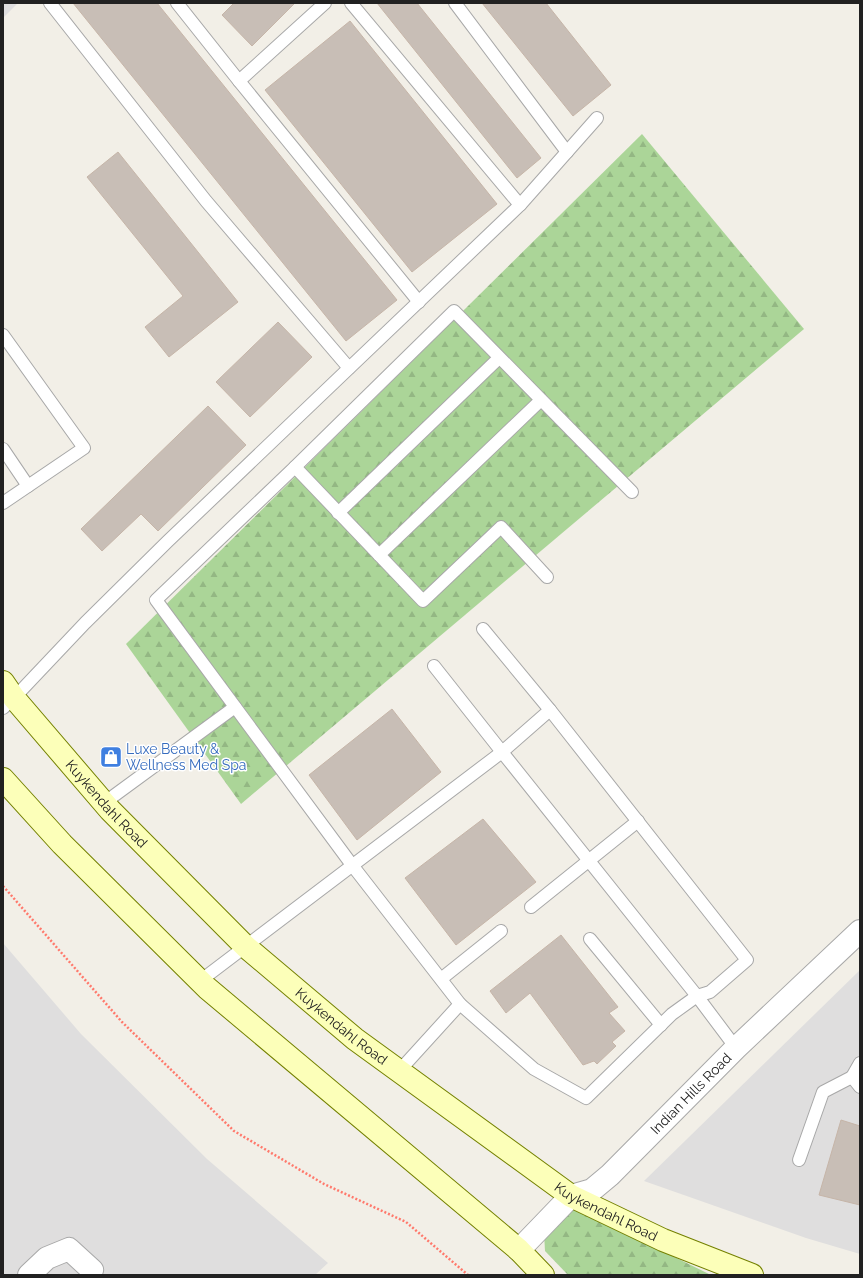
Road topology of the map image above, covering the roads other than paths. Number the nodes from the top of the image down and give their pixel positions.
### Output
1 (50, 3) edge
2 (177, 3) edge
3 (324, 3) edge
4 (351, 3) edge
5 (455, 3) edge
6 (239, 81) junction
7 (597, 118) dead end
8 (567, 152) junction
9 (520, 205) junction
10 (419, 302) junction
11 (3, 335) edge
12 (499, 358) junction
13 (349, 368) junction
14 (541, 400) junction
15 (3, 448) edge
16 (295, 467) junction
17 (28, 486) junction
18 (632, 492) dead end
19 (3, 503) edge
20 (338, 513) junction
21 (379, 555) junction
22 (547, 577) dead end
23 (483, 629) dead end
24 (434, 666) dead end
25 (7, 696) edge
26 (235, 707) junction
27 (550, 710) junction
28 (502, 752) junction
29 (3, 779) edge
30 (104, 803) junction
31 (638, 822) junction
32 (588, 860) junction
33 (352, 865) junction
34 (531, 907) dead end
35 (860, 930) edge
36 (501, 931) dead end
37 (590, 939) dead end
38 (245, 946) junction
39 (441, 979) junction
40 (200, 981) junction
41 (697, 996) junction
42 (460, 1004) junction
43 (661, 1025) junction
44 (736, 1048) junction
45 (860, 1063) edge
46 (400, 1070) junction
47 (852, 1077) junction
48 (860, 1087) edge
49 (800, 1160) dead end
50 (571, 1196) junction
51 (519, 1250) junction
52 (29, 1275) edge
53 (90, 1275) edge
54 (543, 1275) edge
55 (752, 1275) edge

1 - 13 lane
2 - 6 lane
3 - 6 lane
4 - 9 lane
5 - 8 lane
6 - 10 lane
7 - 8 lane
8 - 9 lane
9 - 10 lane
10 - 13 lane
11 - 17 lane
12 - 14 lane
12 - 16 lane
12 - 20 lane
13 - 25 lane
14 - 18 lane
14 - 21 lane
15 - 17 lane
16 - 20 lane
16 - 26 lane
17 - 19 lane
20 - 21 lane
21 - 22 lane
23 - 27 lane
24 - 28 lane
25 - 30 main road, Kuykendahl Road
26 - 30 lane
26 - 33 lane
27 - 28 lane
27 - 31 lane
28 - 32 lane
28 - 33 lane
29 - 40 main road
30 - 38 main road, Kuykendahl Road
31 - 32 lane
31 - 41 lane
32 - 34 lane
32 - 41 lane
33 - 38 lane
33 - 39 lane
35 - 44 street, Indian Hills Road
36 - 39 lane
37 - 43 lane
38 - 40 lane
38 - 46 main road, Kuykendahl Road
39 - 42 lane
40 - 51 main road
41 - 43 lane
41 - 44 lane
42 - 43 lane
42 - 46 lane
44 - 50 street, Indian Hills Road
45 - 47 lane
46 - 50 main road, Kuykendahl Road
47 - 48 lane
47 - 49 lane
50 - 51 street
50 - 55 main road, Kuykendahl Road
51 - 54 main road
52 - 53 street

